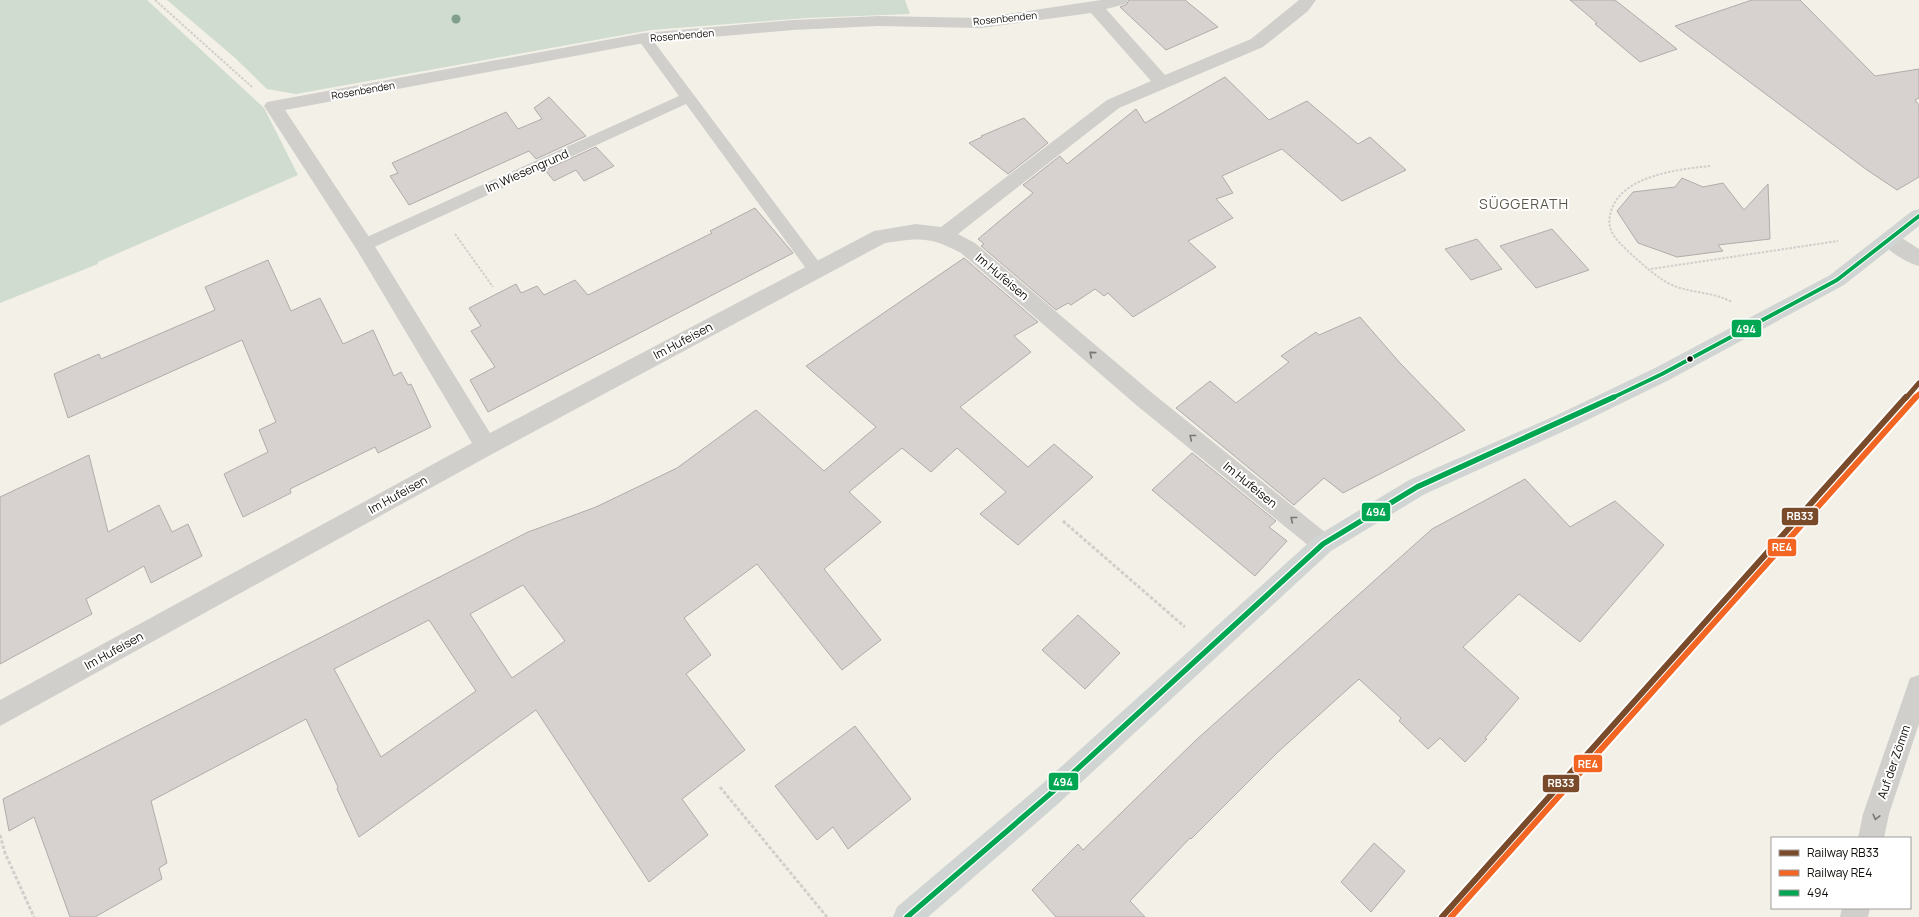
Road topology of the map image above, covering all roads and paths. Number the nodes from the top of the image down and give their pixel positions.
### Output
1 (155, 0) edge
2 (1120, 0) edge
3 (1308, 0) edge
4 (1095, 7) junction
5 (644, 38) junction
6 (1162, 83) junction
7 (689, 97) junction
8 (273, 106) junction
9 (1710, 166) dead end
10 (439, 211) junction
11 (1919, 216) edge
12 (944, 235) junction
13 (1890, 240) junction
14 (364, 245) junction
15 (1866, 259) junction
16 (1919, 259) edge
17 (1651, 269) junction
18 (816, 270) junction
19 (493, 287) dead end
20 (1761, 321) junction
21 (486, 446) junction
22 (1063, 520) dead end
23 (1323, 544) junction
24 (1210, 648) junction
25 (1919, 687) edge
26 (0, 714) edge
27 (720, 787) dead end
28 (0, 835) edge
29 (1871, 837) edge
30 (34, 917) edge
31 (827, 917) edge
32 (907, 917) edge

1 - 8 path
2 - 4 street, Rosenbenden
3 - 6 street
4 - 5 street, Rosenbenden
4 - 6 street
5 - 7 lane
5 - 8 street, Rosenbenden
6 - 12 street
7 - 10 lane, Im Wiesengrund
7 - 18 lane
8 - 14 street
9 - 17 path
10 - 14 lane, Im Wiesengrund
10 - 19 path
11 - 13 main road
12 - 18 street, Im Hufeisen
23 -> 12 street, Im Hufeisen
13 - 15 main road
13 - 16 street
14 - 21 street
15 - 17 path
15 - 20 main road
17 - 20 path
18 - 21 street, Im Hufeisen
20 - 23 main road
21 - 26 street, Im Hufeisen
22 - 24 path
23 - 24 main road
24 - 32 main road
25 -> 29 street, Auf der Zömm
27 - 31 path
28 - 30 path

